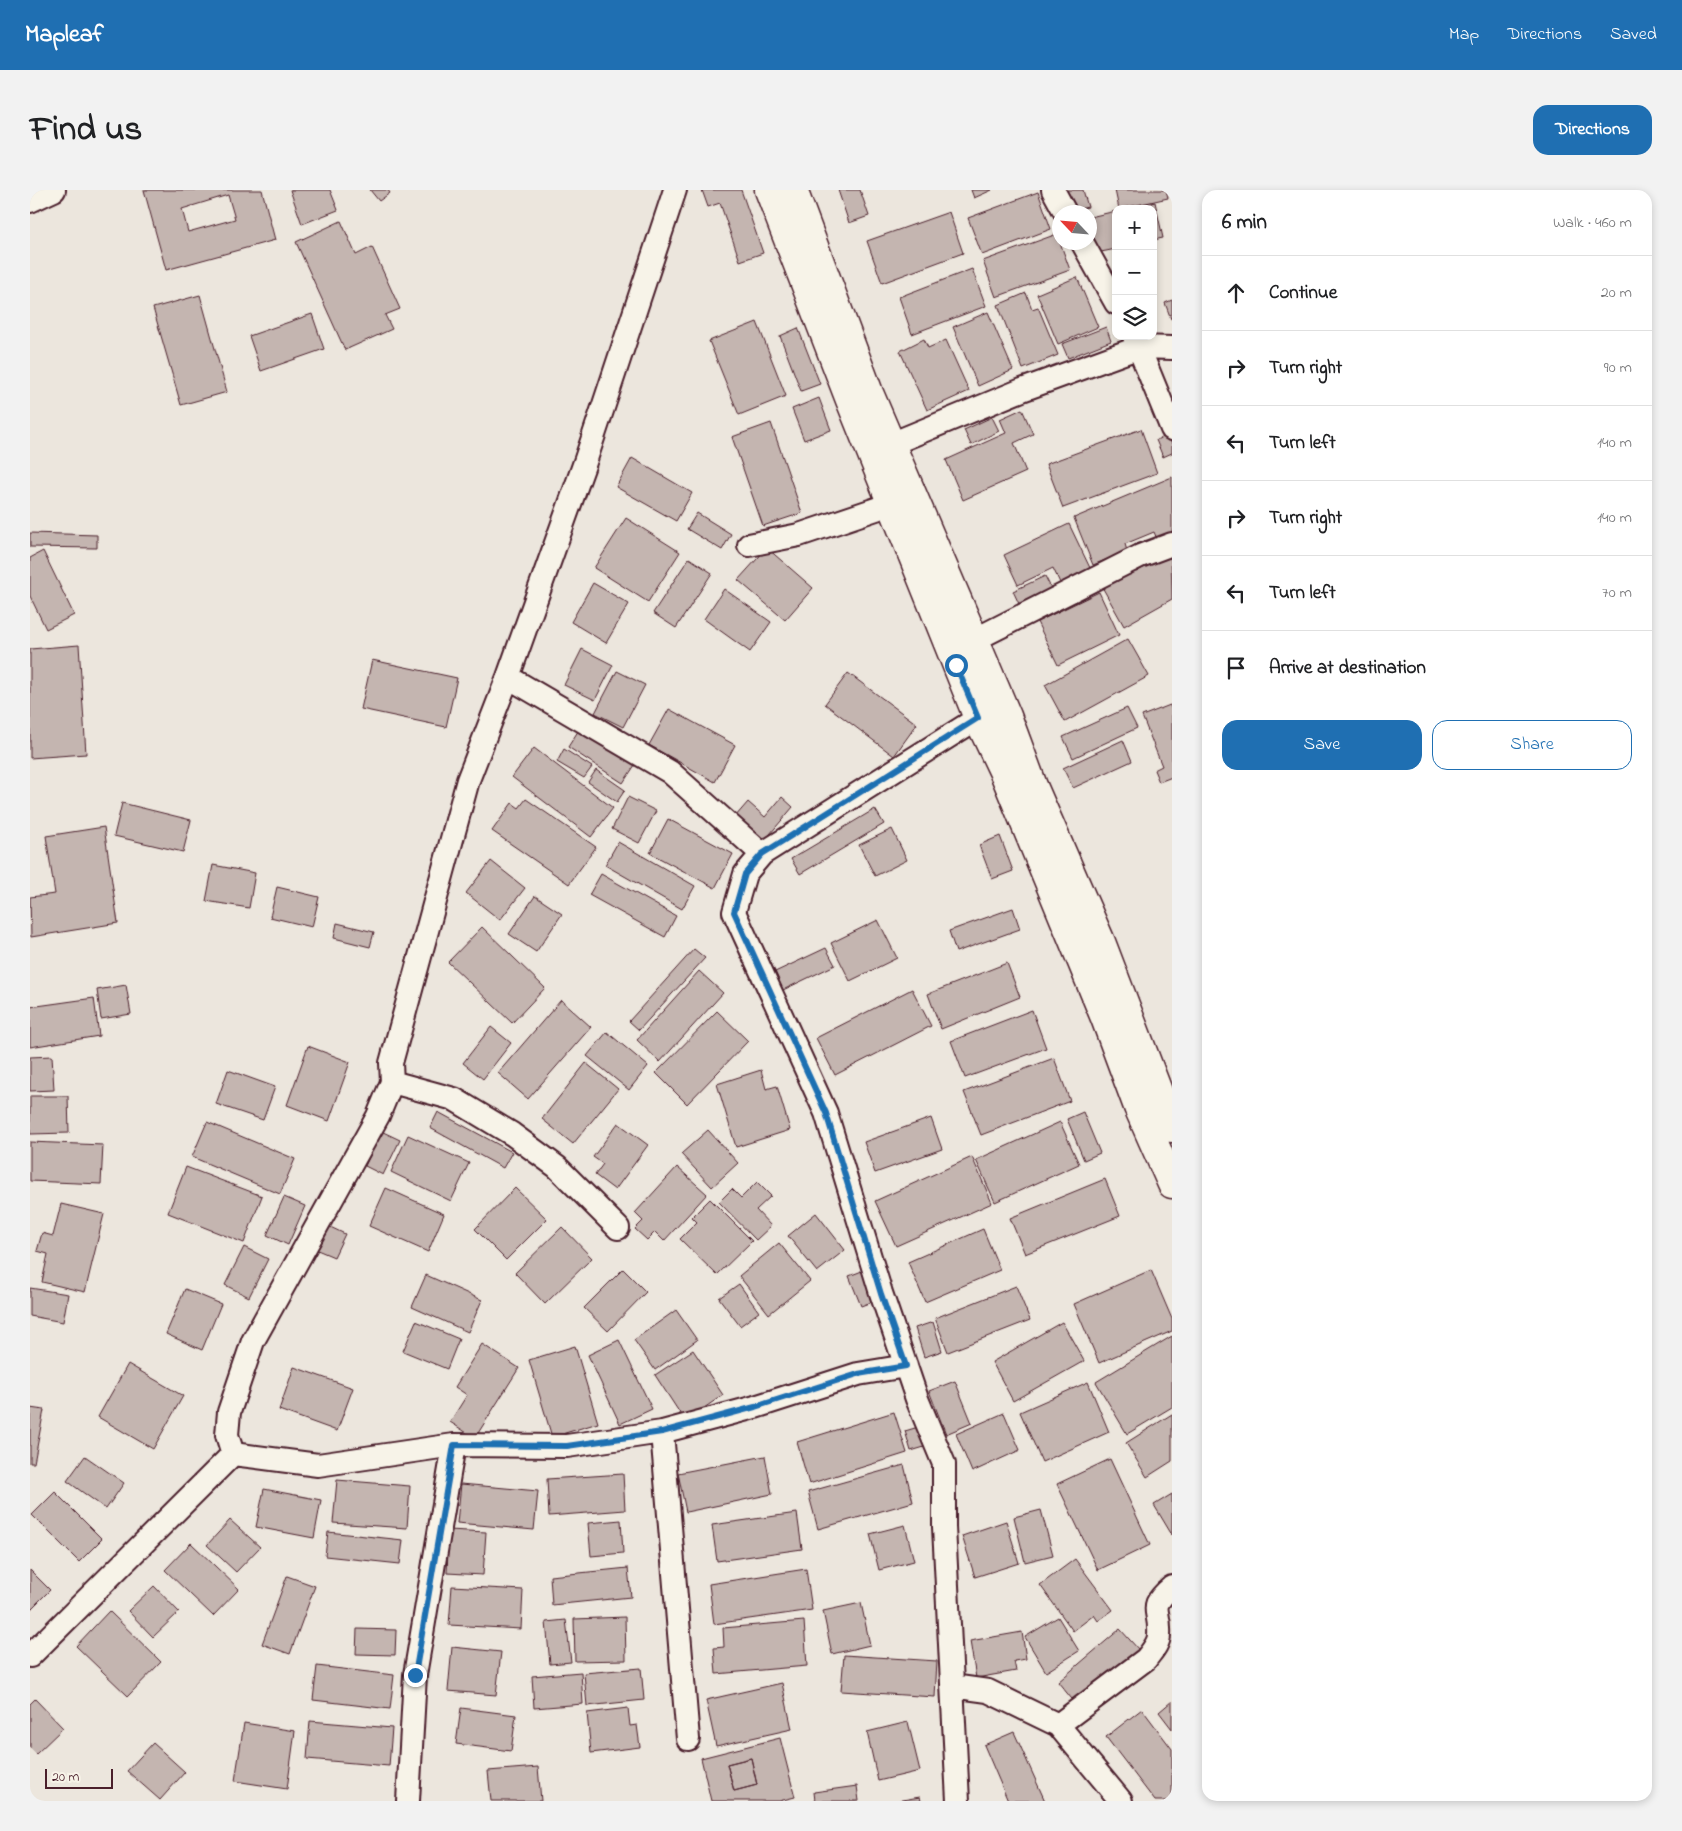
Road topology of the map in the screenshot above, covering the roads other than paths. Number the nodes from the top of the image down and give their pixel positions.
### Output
1 (54, 190) edge
2 (675, 190) edge
3 (769, 190) edge
4 (793, 190) edge
5 (1053, 190) edge
6 (30, 200) edge
7 (1062, 205) edge
8 (1086, 250) edge
9 (1112, 296) edge
10 (1137, 342) edge
11 (1172, 348) edge
12 (1172, 429) edge
13 (891, 444) junction
14 (891, 504) junction
15 (1172, 544) edge
16 (749, 545) dead end
17 (974, 640) junction
18 (508, 677) junction
19 (978, 718) junction
20 (762, 854) junction
21 (392, 1082) junction
22 (1172, 1128) edge
23 (1172, 1184) edge
24 (618, 1228) dead end
25 (906, 1366) junction
26 (662, 1432) junction
27 (454, 1445) junction
28 (233, 1454) junction
29 (1172, 1587) edge
30 (30, 1656) edge
31 (952, 1686) junction
32 (1058, 1725) junction
33 (688, 1739) dead end
34 (408, 1801) edge
35 (958, 1801) edge
36 (1121, 1801) edge

1 - 6 street
2 - 18 street
3 - 14 main road
4 - 13 main road
5 - 7 street
8 - 9 street
10 - 11 street
10 - 12 street
10 - 13 street
13 - 17 main road
14 - 16 street
14 - 19 main road
15 - 17 street
17 - 22 main road
18 - 20 street
18 - 21 street
19 - 20 street
19 - 23 main road
20 - 25 street
21 - 24 street
21 - 28 street
25 - 26 street
25 - 31 street
26 - 27 street
26 - 33 street
27 - 28 street
27 - 34 street
28 - 30 street
29 - 32 street
31 - 32 street
31 - 35 street
32 - 36 street

